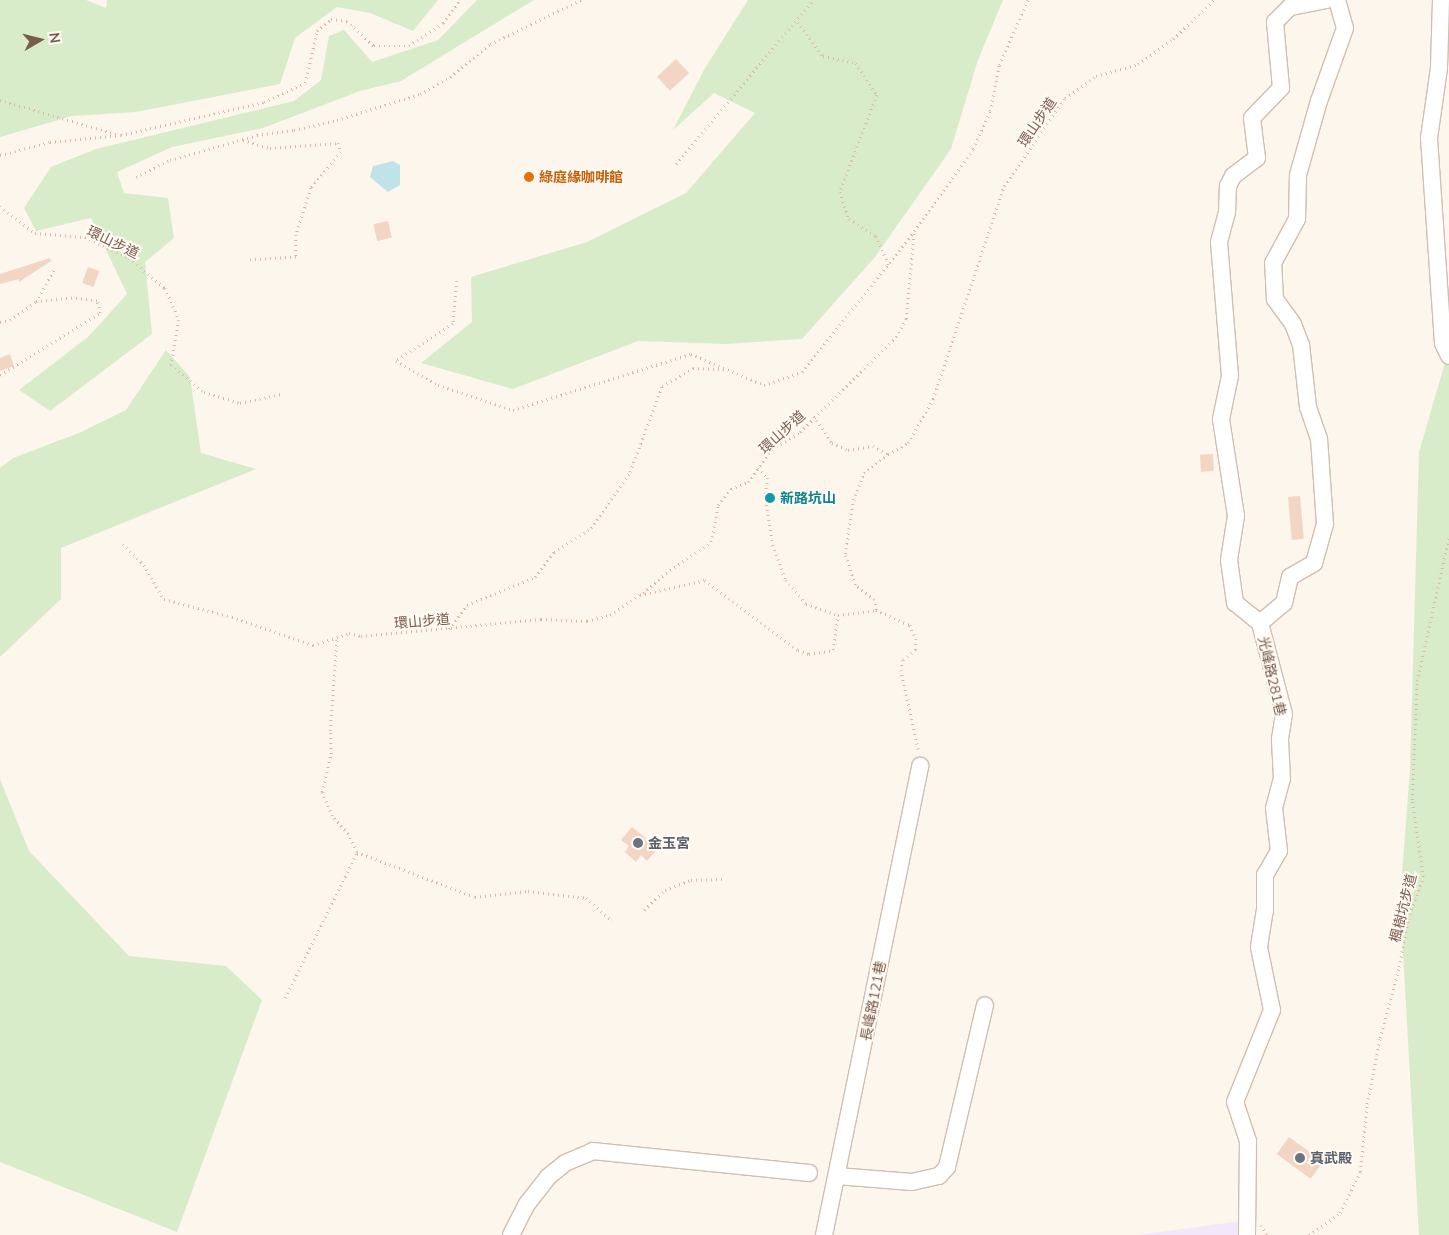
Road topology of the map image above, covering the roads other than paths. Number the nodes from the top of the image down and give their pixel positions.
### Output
1 (1326, 0) edge
2 (1338, 0) edge
3 (1441, 0) edge
4 (1449, 356) edge
5 (1260, 623) junction
6 (920, 766) road end
7 (984, 1005) dead end
8 (809, 1173) dead end
9 (838, 1176) junction
10 (511, 1235) edge
11 (824, 1235) edge
12 (1247, 1235) edge

1 - 5 street, 光峰路281巷
2 - 5 street
3 - 4 street
5 - 12 street, 光峰路281巷
6 - 9 street, 長峰路121巷
7 - 9 street
8 - 10 street
9 - 11 street, 長峰路121巷

